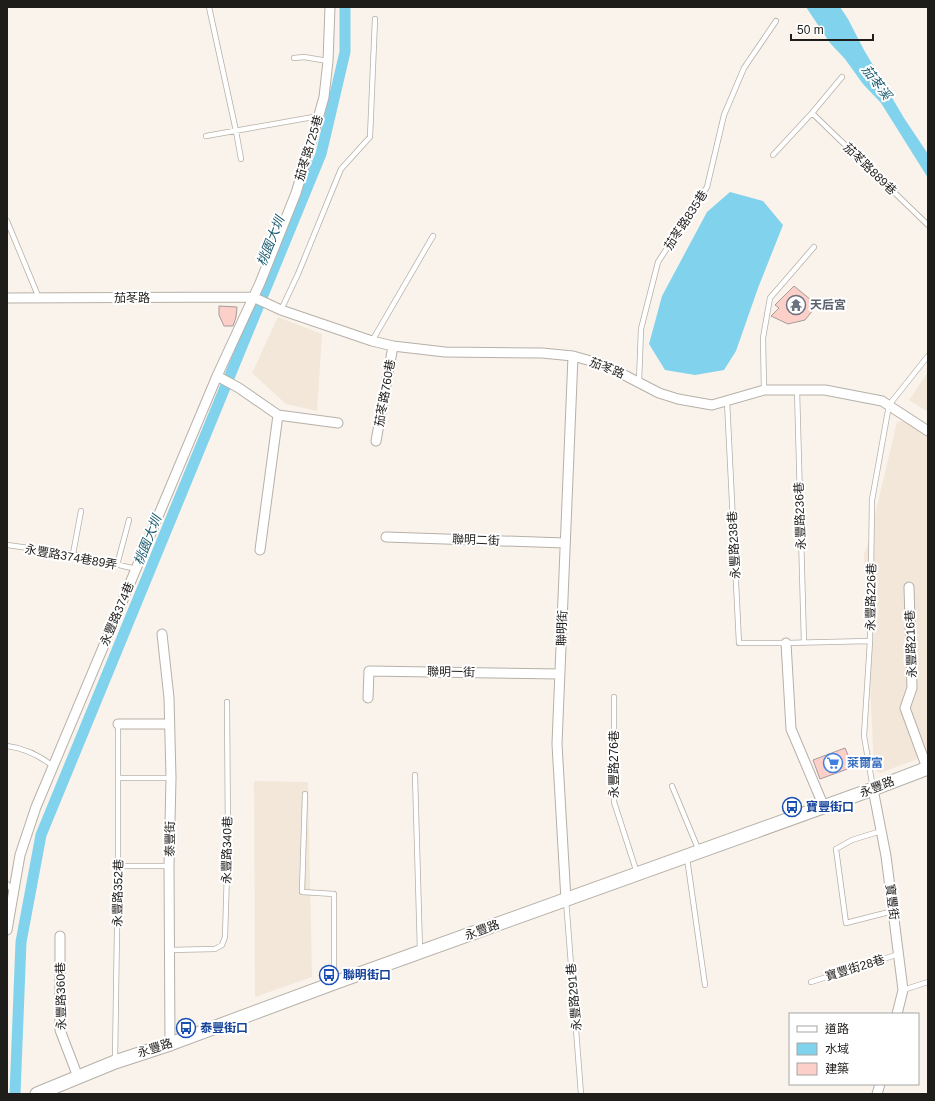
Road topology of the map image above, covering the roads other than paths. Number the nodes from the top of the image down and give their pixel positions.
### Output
1 (208, 7) edge
2 (330, 7) edge
3 (375, 18) dead end
4 (776, 21) dead end
5 (294, 58) dead end
6 (328, 61) junction
7 (842, 77) dead end
8 (812, 113) junction
9 (319, 116) junction
10 (236, 131) junction
11 (206, 136) dead end
12 (773, 155) dead end
13 (241, 159) dead end
14 (7, 221) edge
15 (928, 225) edge
16 (433, 236) dead end
17 (814, 247) dead end
18 (260, 283) joint
19 (7, 298) edge
20 (39, 298) junction
21 (255, 298) junction
22 (278, 309) junction
23 (372, 341) junction
24 (393, 346) junction
25 (572, 356) junction
26 (928, 356) edge
27 (220, 378) junction
28 (639, 382) junction
29 (764, 390) junction
30 (797, 390) junction
31 (727, 401) junction
32 (889, 405) junction
33 (278, 416) junction
34 (338, 423) dead end
35 (928, 431) edge
36 (376, 440) dead end
37 (81, 511) dead end
38 (129, 520) dead end
39 (386, 537) dead end
40 (565, 543) junction
41 (7, 545) edge
42 (260, 550) dead end
43 (73, 554) junction
44 (117, 565) junction
45 (136, 569) junction
46 (909, 587) dead end
47 (162, 634) dead end
48 (870, 641) junction
49 (786, 643) junction
50 (804, 643) junction
51 (560, 674) junction
52 (614, 697) dead end
53 (368, 698) dead end
54 (227, 702) dead end
55 (118, 724) joint
56 (169, 724) junction
57 (7, 746) edge
58 (53, 766) junction
59 (927, 768) edge
60 (415, 774) dead end
61 (118, 778) junction
62 (171, 778) junction
63 (672, 786) dead end
64 (873, 789) junction
65 (305, 794) dead end
66 (824, 807) junction
67 (881, 831) junction
68 (700, 852) junction
69 (686, 857) junction
70 (118, 866) junction
71 (169, 866) junction
72 (638, 874) junction
73 (10, 888) edge
74 (566, 900) junction
75 (893, 911) junction
76 (7, 930) edge
77 (60, 936) dead end
78 (169, 950) junction
79 (420, 953) junction
80 (899, 954) junction
81 (811, 982) dead end
82 (928, 982) edge
83 (334, 983) junction
84 (705, 985) dead end
85 (903, 990) junction
86 (897, 1013) edge
87 (170, 1044) junction
88 (115, 1062) junction
89 (78, 1077) junction
90 (37, 1094) edge
91 (581, 1094) edge

1 - 10 lane
2 - 6 street, 茄苳路725巷
3 - 22 lane
4 - 28 lane, 茄苳路835巷
5 - 6 lane
6 - 9 street, 茄苳路725巷
7 - 8 lane
8 - 12 lane
8 - 15 lane, 茄苳路889巷
9 - 10 lane
9 - 18 street, 茄苳路725巷
10 - 11 lane
10 - 13 lane
14 - 20 lane
16 - 23 lane
17 - 29 lane
18 - 21 street, 永豐路374巷
19 - 20 street, 茄苳路
20 - 21 street, 茄苳路
21 - 22 street, 茄苳路
21 - 27 street, 永豐路374巷
22 - 23 street, 茄苳路
23 - 24 street, 茄苳路
24 - 25 street, 茄苳路
24 - 36 street, 茄苳路760巷
25 - 28 street, 茄苳路
25 - 40 street, 聯明街
26 - 32 lane
27 - 33 street
27 - 45 street, 永豐路374巷
28 - 31 street, 茄苳路
29 - 30 street, 茄苳路
29 - 31 street, 茄苳路
30 - 32 street, 茄苳路
30 - 50 lane, 永豐路236巷
31 - 49 lane, 永豐路238巷
32 - 35 street, 茄苳路
32 - 48 lane, 永豐路226巷
33 - 34 street
33 - 42 street
37 - 43 lane
38 - 44 lane
39 - 40 street, 聯明二街
40 - 51 street, 聯明街
41 - 43 lane, 永豐路374巷89弄
43 - 44 lane, 永豐路374巷89弄
44 - 45 lane, 永豐路374巷89弄
45 - 58 street, 永豐路374巷
46 - 59 street, 永豐路216巷
47 - 56 street, 泰豐街
48 - 50 lane
48 - 64 lane, 永豐路226巷
49 - 50 lane
49 - 66 street
51 - 53 street, 聯明一街
51 - 74 street, 聯明街
52 - 72 lane, 永豐路276巷
54 - 78 lane, 永豐路340巷
55 - 56 street
55 - 61 lane, 永豐路352巷
56 - 62 street, 泰豐街
57 - 58 lane
58 - 73 street, 永豐路374巷
59 - 64 street, 永豐路
60 - 79 lane
61 - 62 lane
61 - 70 lane, 永豐路352巷
62 - 71 street, 泰豐街
63 - 68 lane
64 - 66 street, 永豐路
64 - 67 street, 寶豐街
65 - 83 lane
66 - 68 street, 永豐路
67 - 75 street, 寶豐街
67 - 75 lane
68 - 69 street, 永豐路
69 - 72 street, 永豐路
69 - 84 lane
70 - 71 lane
70 - 88 lane, 永豐路352巷
71 - 78 street, 泰豐街
72 - 74 street, 永豐路
73 - 76 street, 永豐路374巷
74 - 79 street, 永豐路
74 - 91 lane, 永豐路291巷
75 - 80 street, 寶豐街
77 - 89 street, 永豐路360巷
78 - 87 street, 泰豐街
79 - 83 street, 永豐路
80 - 81 lane, 寶豐街28巷
80 - 85 street, 寶豐街
82 - 85 lane
83 - 87 street, 永豐路
85 - 86 street, 寶豐街
87 - 88 street, 永豐路
88 - 89 street, 永豐路
89 - 90 street, 永豐路

